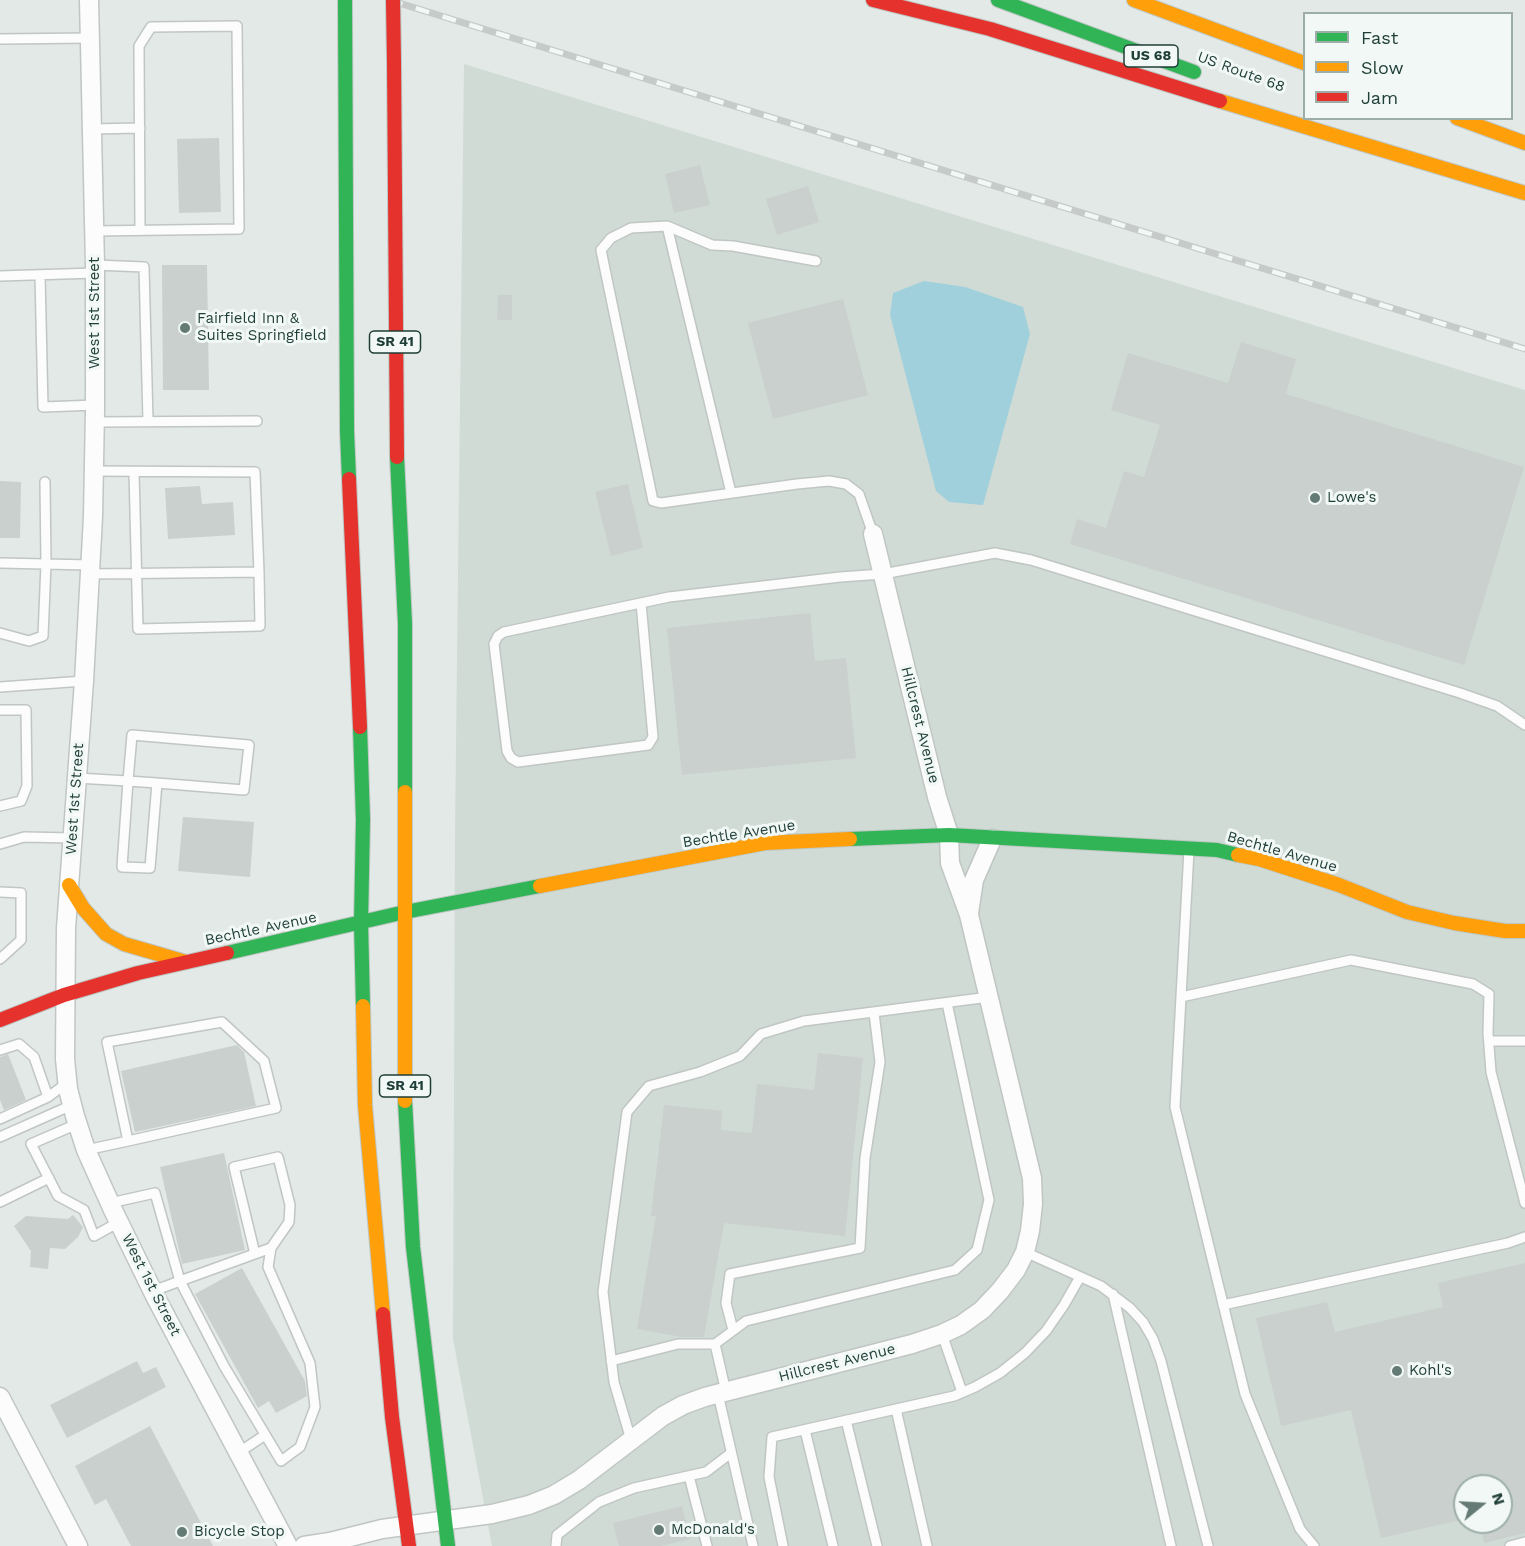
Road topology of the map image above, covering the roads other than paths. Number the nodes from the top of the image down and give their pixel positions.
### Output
1 (89, 0) edge
2 (345, 0) edge
3 (393, 0) edge
4 (873, 0) edge
5 (998, 0) edge
6 (1134, 0) edge
7 (1143, 0) edge
8 (1166, 12) junction
9 (90, 38) junction
10 (0, 39) edge
11 (1303, 62) edge
12 (1206, 76) dead end
13 (1327, 120) edge
14 (1462, 120) edge
15 (140, 128) junction
16 (92, 129) junction
17 (1525, 143) edge
18 (1525, 193) edge
19 (667, 226) junction
20 (140, 230) junction
21 (94, 231) junction
22 (816, 261) dead end
23 (95, 269) junction
24 (40, 275) junction
25 (0, 276) edge
26 (95, 414) junction
27 (257, 421) dead end
28 (148, 422) junction
29 (94, 471) junction
30 (134, 472) junction
31 (45, 482) dead end
32 (731, 493) junction
33 (873, 534) joint
34 (0, 563) edge
35 (46, 564) junction
36 (90, 569) junction
37 (259, 572) junction
38 (137, 573) junction
39 (883, 574) junction
40 (640, 603) junction
41 (0, 633) edge
42 (84, 681) junction
43 (0, 687) edge
44 (0, 710) edge
45 (1525, 725) edge
46 (77, 778) junction
47 (129, 781) junction
48 (157, 783) junction
49 (0, 806) edge
50 (949, 835) junction
51 (72, 838) junction
52 (992, 838) junction
53 (0, 844) edge
54 (1189, 848) junction
55 (69, 885) junction
56 (0, 892) edge
57 (405, 912) junction
58 (969, 915) junction
59 (362, 923) junction
60 (1525, 931) edge
61 (0, 960) edge
62 (186, 962) junction
63 (64, 994) junction
64 (989, 997) junction
65 (1181, 997) junction
66 (947, 1003) junction
67 (874, 1012) junction
68 (0, 1020) edge
69 (1489, 1041) junction
70 (1525, 1041) edge
71 (0, 1050) edge
72 (67, 1083) junction
73 (48, 1097) junction
74 (72, 1105) junction
75 (43, 1117) junction
76 (0, 1119) edge
77 (77, 1124) junction
78 (52, 1135) junction
79 (0, 1137) edge
80 (128, 1141) junction
81 (86, 1150) junction
82 (49, 1178) junction
83 (0, 1202) edge
84 (110, 1203) junction
85 (1525, 1203) edge
86 (119, 1222) junction
87 (1525, 1237) edge
88 (271, 1248) junction
89 (1025, 1252) junction
90 (255, 1254) junction
91 (1080, 1276) junction
92 (180, 1281) junction
93 (153, 1291) junction
94 (1113, 1294) junction
95 (1223, 1305) junction
96 (733, 1330) junction
97 (942, 1334) junction
98 (715, 1344) junction
99 (611, 1361) junction
100 (962, 1392) junction
101 (722, 1393) junction
102 (0, 1397) edge
103 (896, 1409) junction
104 (846, 1420) junction
105 (805, 1430) junction
106 (265, 1435) junction
107 (631, 1440) junction
108 (238, 1452) junction
109 (731, 1453) junction
110 (689, 1476) junction
111 (444, 1520) junction
112 (405, 1526) junction
113 (1525, 1542) edge
114 (78, 1546) edge
115 (288, 1546) edge
116 (304, 1546) edge
117 (409, 1546) edge
118 (448, 1546) edge
119 (556, 1546) edge
120 (707, 1546) edge
121 (753, 1546) edge
122 (783, 1546) edge
123 (833, 1546) edge
124 (877, 1546) edge
125 (927, 1546) edge
126 (1171, 1546) edge
127 (1208, 1546) edge
128 (1314, 1546) edge
129 (1510, 1546) edge

1 - 9 street, West 1st Street
2 - 59 main road, SR 41
3 - 57 main road, SR 41, bridge
4 - 18 main road
5 - 12 main road, US Route 68 / US 68
6 - 8 main road, US Route 68
7 - 8 main road
8 - 11 main road, US Route 68
9 - 10 lane
9 - 16 street, West 1st Street
13 - 18 main road
14 - 17 main road
15 - 16 lane
15 - 20 lane
15 - 20 lane
16 - 21 street, West 1st Street
19 - 22 lane
19 - 32 lane
19 - 32 lane
20 - 21 lane
21 - 23 street, West 1st Street
23 - 24 lane
23 - 26 street, West 1st Street
23 - 28 lane
24 - 25 lane
24 - 26 lane
26 - 28 lane
26 - 29 street, West 1st Street
27 - 28 lane
29 - 30 lane
29 - 36 street, West 1st Street
30 - 37 lane
30 - 38 lane
31 - 35 lane
32 - 33 lane
33 - 39 street, Hillcrest Avenue
34 - 35 lane
35 - 36 lane
35 - 41 lane
36 - 38 lane
36 - 42 street, West 1st Street
37 - 38 lane
37 - 38 lane
39 - 40 lane
39 - 45 lane
39 - 50 street, Hillcrest Avenue
40 - 40 lane
42 - 43 lane
42 - 46 street, West 1st Street
44 - 49 lane
46 - 47 lane
46 - 51 street, West 1st Street
47 - 48 lane
47 - 48 lane
47 - 48 lane
50 - 52 main road, Bechtle Avenue
50 - 57 main road, Bechtle Avenue
50 - 58 street, Hillcrest Avenue
51 - 53 lane
51 - 55 street, West 1st Street
52 - 54 main road, Bechtle Avenue
52 - 58 street, Hillcrest Avenue
54 - 60 main road, Bechtle Avenue
54 - 65 lane
55 - 62 main road
55 - 63 street, West 1st Street
56 - 61 lane
57 - 59 main road, Bechtle Avenue
57 - 111 main road, SR 41
58 - 64 street, Hillcrest Avenue
59 - 62 main road, Bechtle Avenue
59 - 112 main road, SR 41
62 - 63 main road, Bechtle Avenue
63 - 68 main road, Bechtle Avenue
63 - 72 street, West 1st Street
64 - 66 lane
64 - 89 street, Hillcrest Avenue
65 - 69 lane
65 - 95 lane
66 - 67 lane
66 - 96 lane
67 - 96 lane
67 - 99 lane
69 - 70 lane
69 - 85 lane
71 - 73 lane
72 - 73 lane
72 - 74 street, West 1st Street
73 - 76 lane
74 - 75 lane
74 - 77 street, West 1st Street
75 - 78 lane
75 - 79 lane
77 - 78 lane
77 - 81 street, West 1st Street
78 - 82 lane
80 - 80 lane
80 - 81 lane
81 - 84 street, West 1st Street
82 - 83 lane
82 - 86 lane
84 - 86 street, West 1st Street
84 - 92 lane
86 - 93 street, West 1st Street
87 - 95 lane
88 - 90 lane
88 - 90 lane
88 - 106 lane
89 - 91 lane
89 - 97 street, Hillcrest Avenue
90 - 92 lane
91 - 94 lane
91 - 100 lane
92 - 93 lane
92 - 106 lane
93 - 108 street, West 1st Street
94 - 126 lane
94 - 127 lane
95 - 128 lane
96 - 98 lane
97 - 100 lane
97 - 101 street, Hillcrest Avenue
98 - 99 lane
98 - 101 lane
99 - 107 lane
100 - 103 lane
101 - 107 street, Hillcrest Avenue
101 - 109 lane
102 - 114 street
103 - 104 lane
103 - 125 lane
104 - 105 lane
104 - 124 lane
105 - 122 lane
105 - 123 lane
106 - 108 lane
107 - 111 street, Hillcrest Avenue
108 - 115 street, West 1st Street
109 - 110 lane
109 - 121 lane
110 - 119 lane
110 - 120 lane
111 - 112 street, Hillcrest Avenue
111 - 118 main road, SR 41
112 - 116 street, Hillcrest Avenue
112 - 117 main road, SR 41
113 - 129 lane

